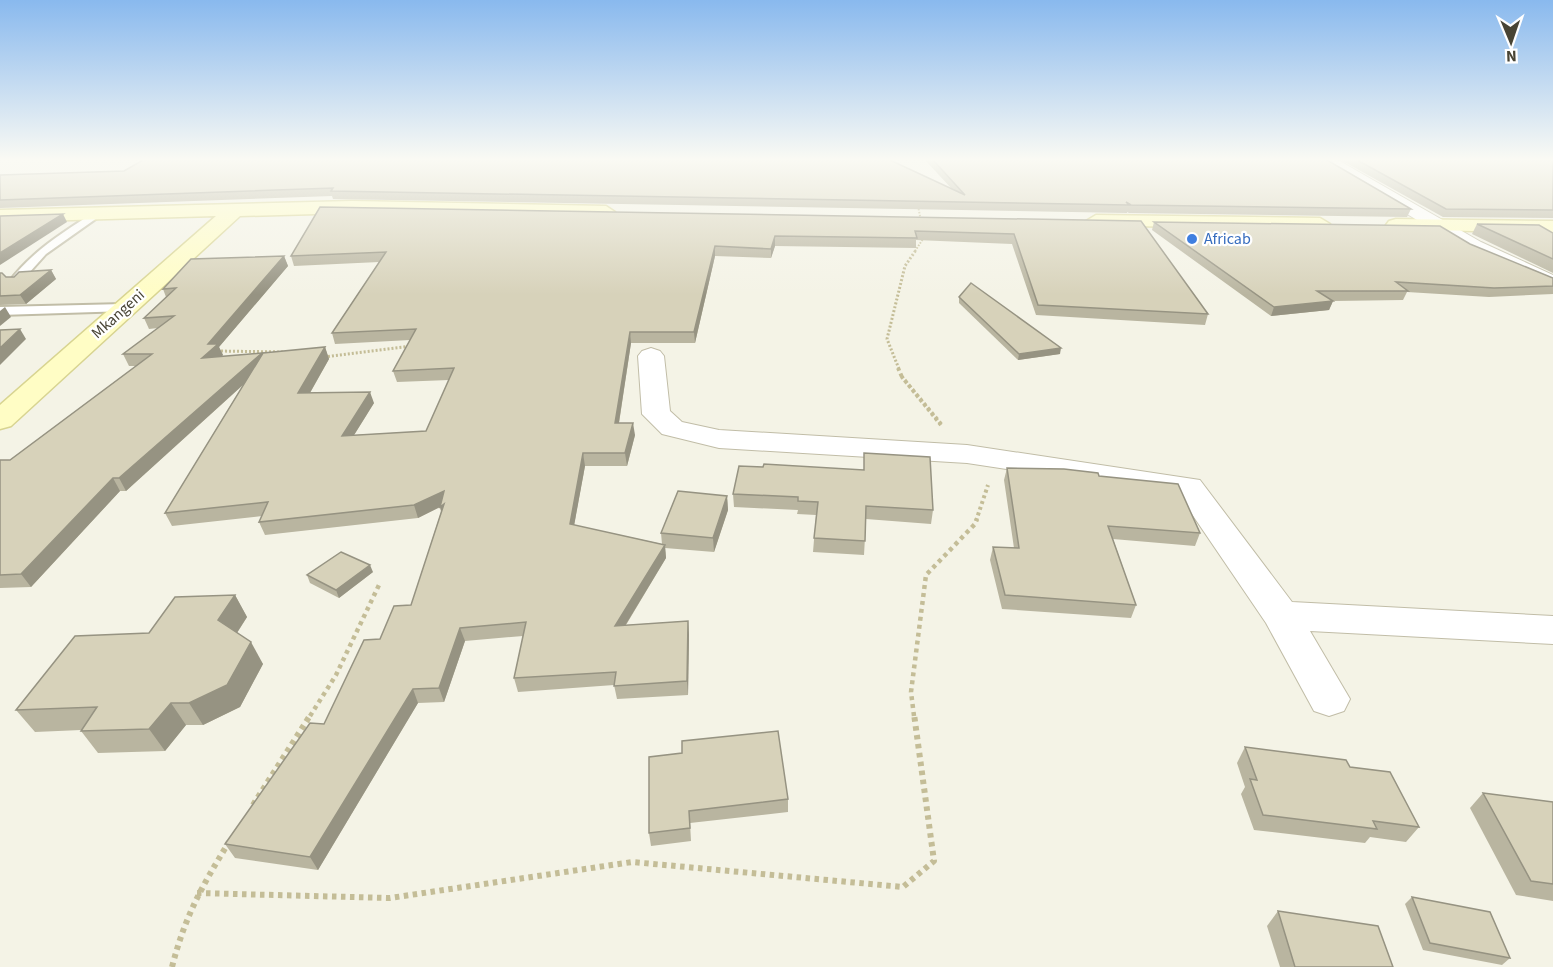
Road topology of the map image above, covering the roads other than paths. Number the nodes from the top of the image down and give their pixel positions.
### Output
1 (1405, 205) edge
2 (237, 208) junction
3 (99, 213) junction
4 (622, 213) edge
5 (0, 216) edge
6 (1078, 221) edge
7 (1335, 224) edge
8 (1382, 225) edge
9 (1440, 226) junction
10 (1553, 227) edge
11 (15, 282) edge
12 (1553, 283) edge
13 (124, 308) junction
14 (0, 311) edge
15 (651, 356) dead end
16 (0, 420) edge
17 (1281, 615) junction
18 (1553, 630) edge
19 (1329, 699) dead end

1 - 9 street
2 - 3 main road
2 - 4 main road
2 - 13 main road, Mkangeni
3 - 5 main road
3 - 11 lane
6 - 7 main road
8 - 9 main road
9 - 10 main road
9 - 12 street
13 - 14 lane
13 - 16 main road, Mkangeni
15 - 17 street
17 - 18 street
17 - 19 street

